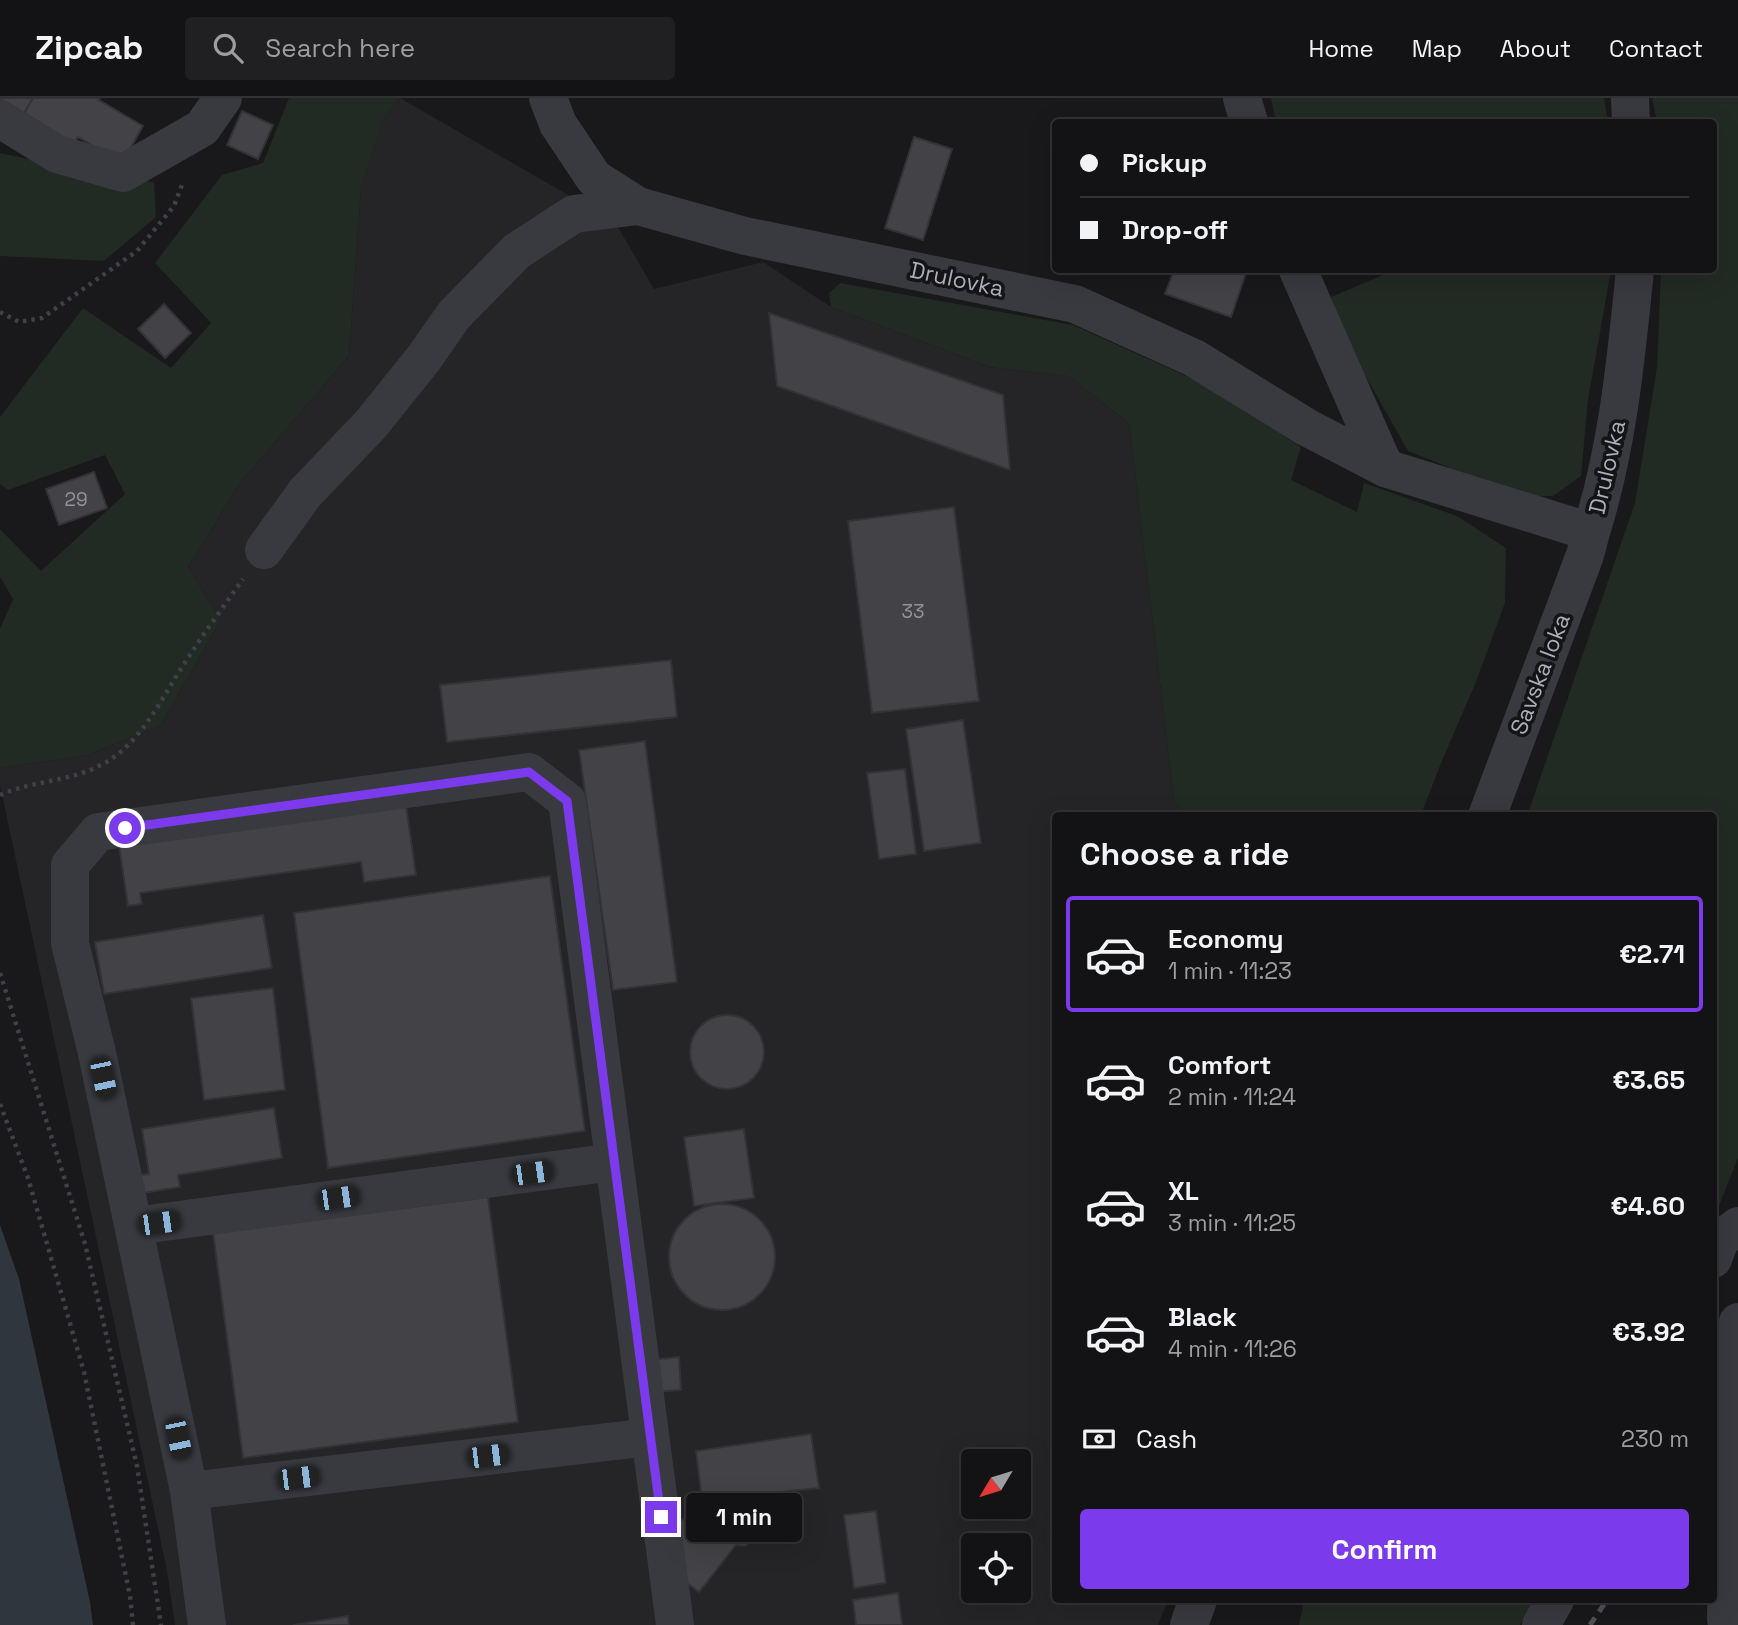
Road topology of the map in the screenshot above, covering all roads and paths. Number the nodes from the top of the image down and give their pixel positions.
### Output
1 (548, 98) edge
2 (1242, 98) edge
3 (1630, 98) edge
4 (221, 99) edge
5 (0, 119) edge
6 (1248, 119) edge
7 (1631, 119) edge
8 (183, 181) dead end
9 (638, 206) junction
10 (1299, 273) edge
11 (1635, 273) edge
12 (0, 312) edge
13 (1385, 468) junction
14 (1591, 533) junction
15 (264, 550) joint
16 (0, 795) edge
17 (1489, 812) edge
18 (0, 973) edge
19 (0, 1104) edge
20 (614, 1162) junction
21 (134, 1226) junction
22 (1738, 1226) edge
23 (1717, 1248) edge
24 (1738, 1322) edge
25 (650, 1437) junction
26 (189, 1491) junction
27 (1197, 1603) edge
28 (1553, 1603) edge
29 (1726, 1622) edge
30 (133, 1625) edge
31 (162, 1625) edge
32 (207, 1625) edge
33 (676, 1625) edge
34 (1189, 1625) edge
35 (1541, 1625) edge

1 - 9 street, Drulovka
2 - 6 street
3 - 7 street
4 - 5 street
8 - 12 path
9 - 13 street, Drulovka
9 - 15 street
10 - 13 street
11 - 14 street, Drulovka
13 - 14 street, Drulovka
14 - 17 street, Savska loka
15 - 16 path
18 - 31 path
19 - 30 path
20 - 21 street
20 - 21 street
20 - 25 street
21 - 26 street
22 - 23 street
24 - 29 street, bridge
25 - 26 street
25 - 33 street
26 - 32 street
27 - 34 street
28 - 35 street

